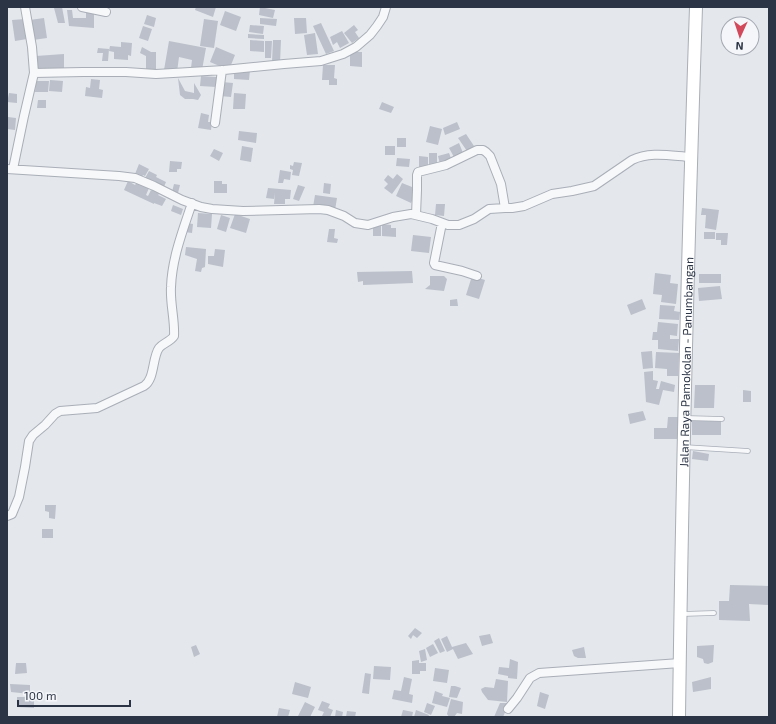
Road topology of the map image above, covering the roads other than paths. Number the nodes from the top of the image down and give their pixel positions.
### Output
1 (25, 7) edge
2 (82, 7) edge
3 (386, 7) edge
4 (696, 7) edge
5 (106, 12) dead end
6 (222, 70) junction
7 (34, 73) junction
8 (215, 123) dead end
9 (691, 157) junction
10 (10, 169) edge
11 (192, 203) junction
12 (505, 208) junction
13 (416, 215) junction
14 (442, 223) junction
15 (477, 276) dead end
16 (684, 418) junction
17 (722, 419) dead end
18 (684, 447) junction
19 (748, 451) dead end
20 (7, 516) edge
21 (714, 613) dead end
22 (680, 614) junction
23 (680, 663) junction
24 (508, 709) dead end
25 (679, 717) edge

1 - 7 street
2 - 5 street
3 - 6 street
4 - 9 main road, Jalan Raya Pamokolan - Panumbangan
6 - 7 street
6 - 8 street
7 - 10 street
9 - 12 street
9 - 16 main road, Jalan Raya Pamokolan - Panumbangan
10 - 11 street
11 - 13 street
11 - 20 street
12 - 13 street
12 - 14 street
13 - 14 street
14 - 15 street
16 - 17 lane
16 - 18 main road, Jalan Raya Pamokolan - Panumbangan
18 - 19 lane
18 - 22 main road, Jalan Raya Pamokolan - Panumbangan
21 - 22 lane
22 - 23 main road, Jalan Raya Pamokolan - Panumbangan
23 - 24 street
23 - 25 main road, Jalan Raya Pamokolan - Panumbangan

